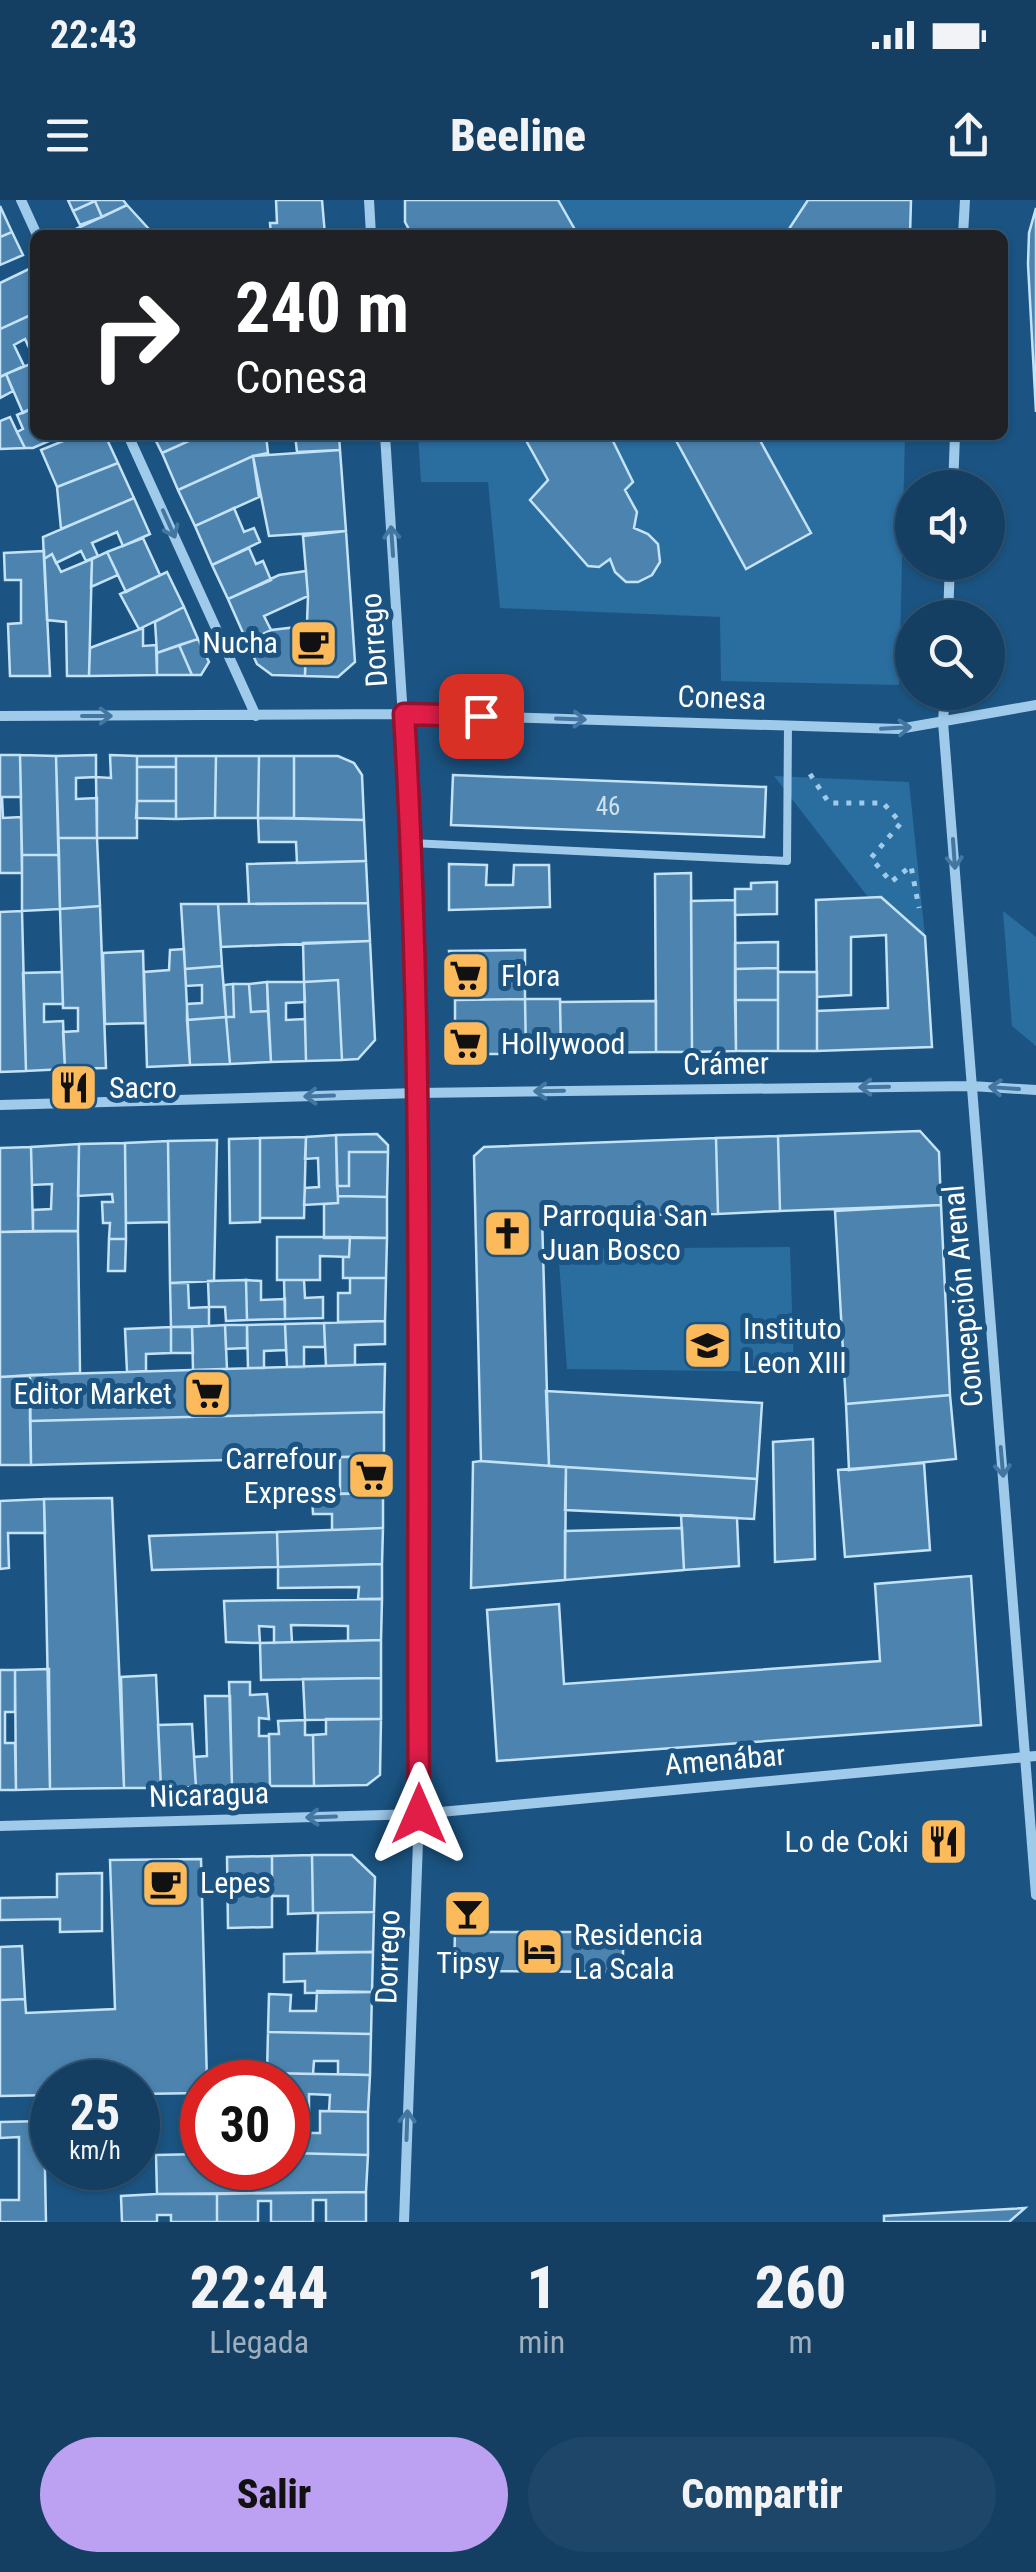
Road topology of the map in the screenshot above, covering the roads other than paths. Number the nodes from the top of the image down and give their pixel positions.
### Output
1 (22, 200) edge
2 (369, 200) edge
3 (964, 200) edge
4 (35, 230) edge
5 (372, 230) edge
6 (963, 230) edge
7 (130, 440) edge
8 (385, 440) edge
9 (956, 440) edge
10 (954, 470) edge
11 (1036, 705) edge
12 (944, 710) edge
13 (404, 714) junction
14 (0, 716) edge
15 (256, 716) junction
16 (943, 722) junction
17 (788, 725) junction
18 (411, 843) junction
19 (972, 1086) junction
20 (1036, 1090) edge
21 (417, 1093) junction
22 (0, 1106) edge
23 (1031, 1757) edge
24 (419, 1814) junction
25 (0, 1826) edge
26 (1036, 1894) edge
27 (404, 2222) edge

1 - 4 street
2 - 5 street
3 - 6 street
7 -> 15 street
13 -> 8 street, Dorrego
9 - 10 street
11 - 16 street, Conesa
12 - 16 street, Concepción Arenal
13 - 15 street, Conesa
13 -> 17 street, Conesa
13 - 18 street, Dorrego
14 -> 15 street, Conesa
17 -> 16 street, Conesa
16 -> 19 street, Concepción Arenal
17 - 18 lane
18 - 21 street, Dorrego
20 -> 19 street, Crámer
19 -> 21 street, Crámer
19 -> 23 street, Concepción Arenal
21 -> 22 street, Crámer
21 - 24 street, Dorrego
23 - 24 street, Amenábar
23 - 26 street, Concepción Arenal
24 -> 25 street, Nicaragua
27 -> 24 street, Dorrego

